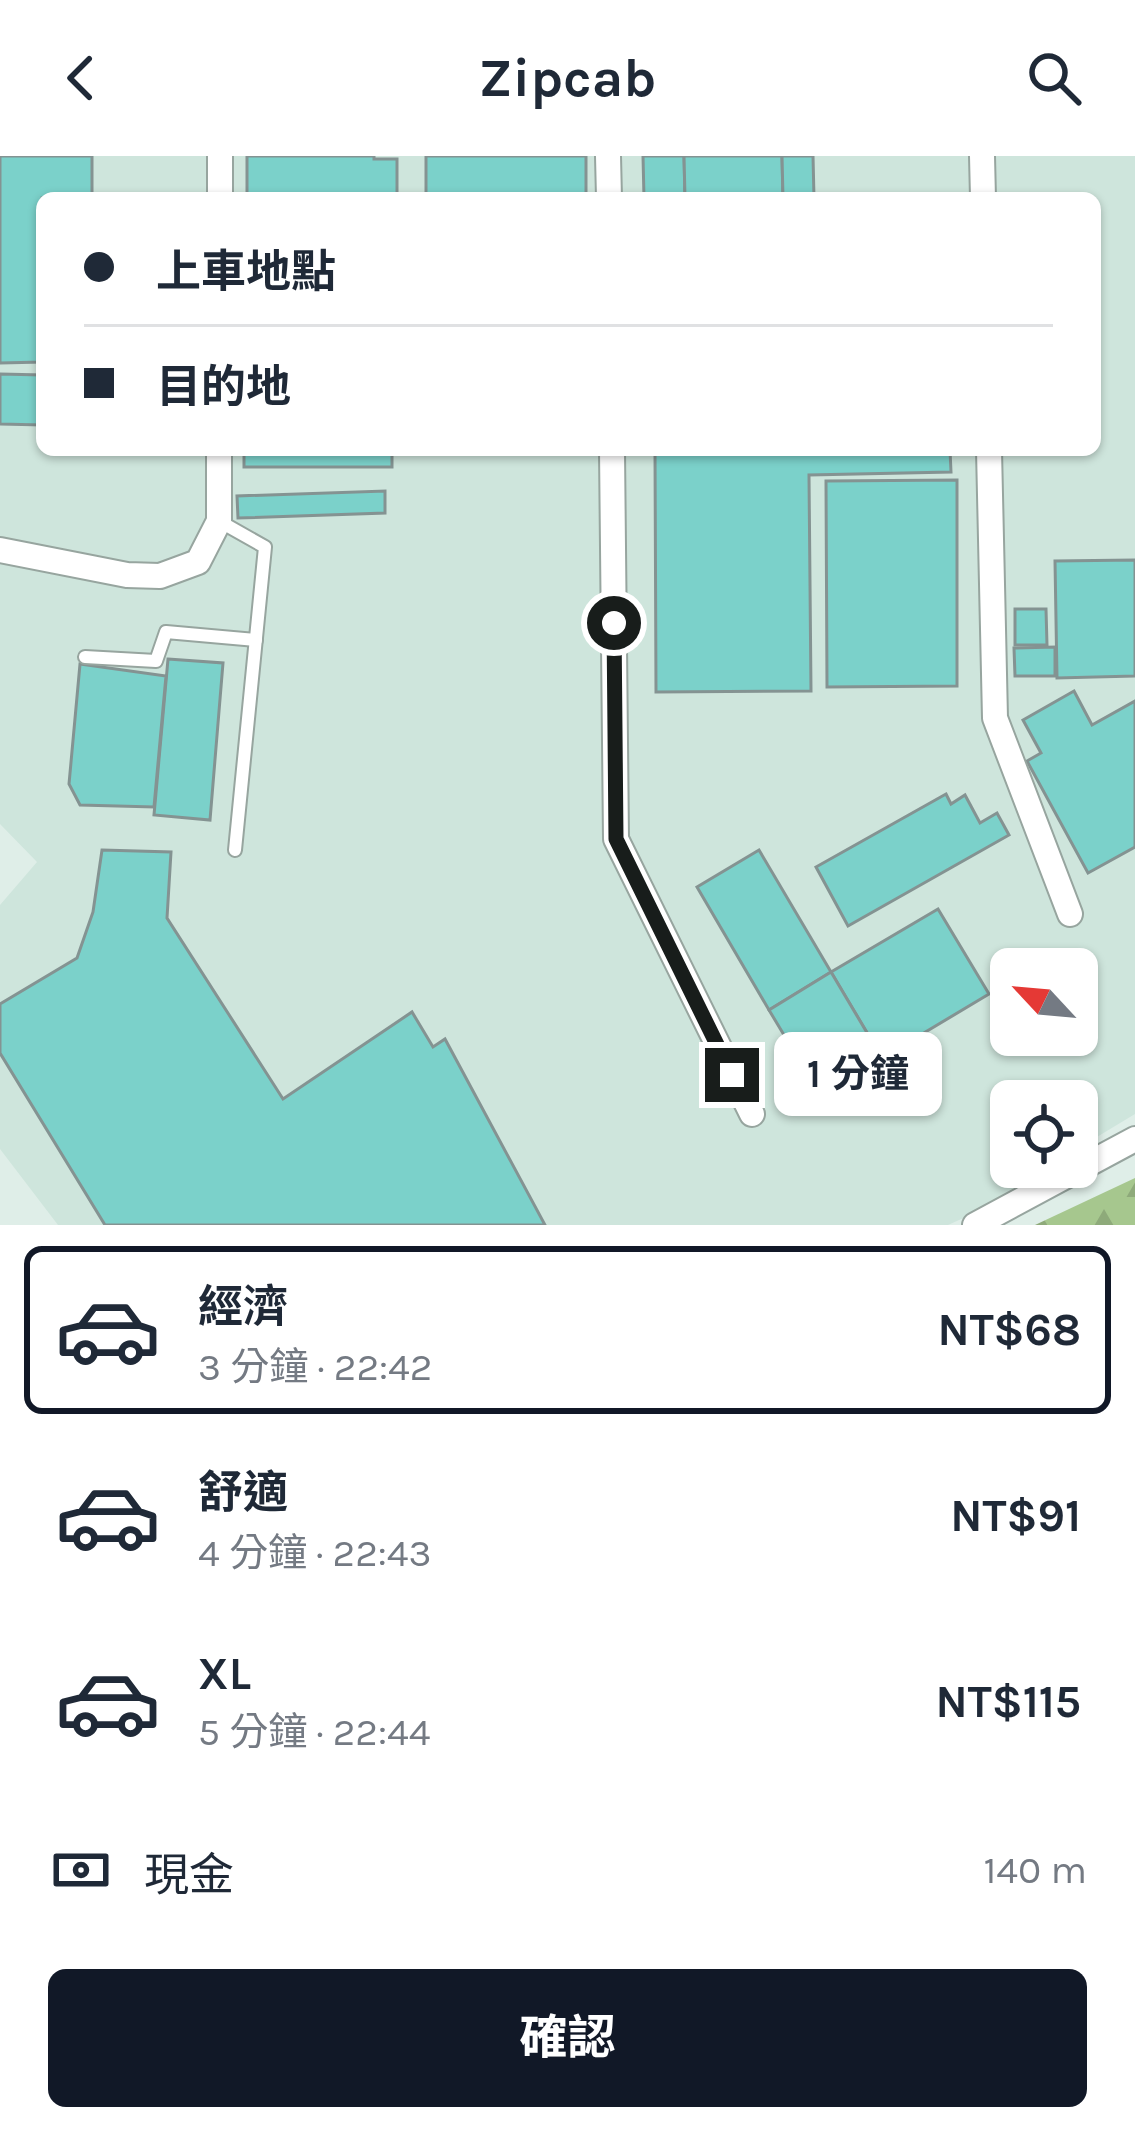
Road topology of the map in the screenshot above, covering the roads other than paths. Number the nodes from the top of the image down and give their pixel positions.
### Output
1 (220, 156) edge
2 (608, 156) edge
3 (982, 156) edge
4 (220, 192) edge
5 (609, 192) edge
6 (983, 192) edge
7 (219, 456) edge
8 (612, 456) edge
9 (989, 456) edge
10 (219, 521) junction
11 (0, 550) edge
12 (256, 640) junction
13 (85, 657) dead end
14 (235, 850) dead end
15 (1070, 914) dead end
16 (752, 1114) dead end
17 (1135, 1139) edge
18 (975, 1225) edge

1 - 4 street
2 - 5 street
3 - 6 street
7 - 10 street
8 - 16 street
9 - 15 street
10 - 11 street
10 - 12 lane
12 - 13 lane
12 - 14 lane
17 - 18 street

